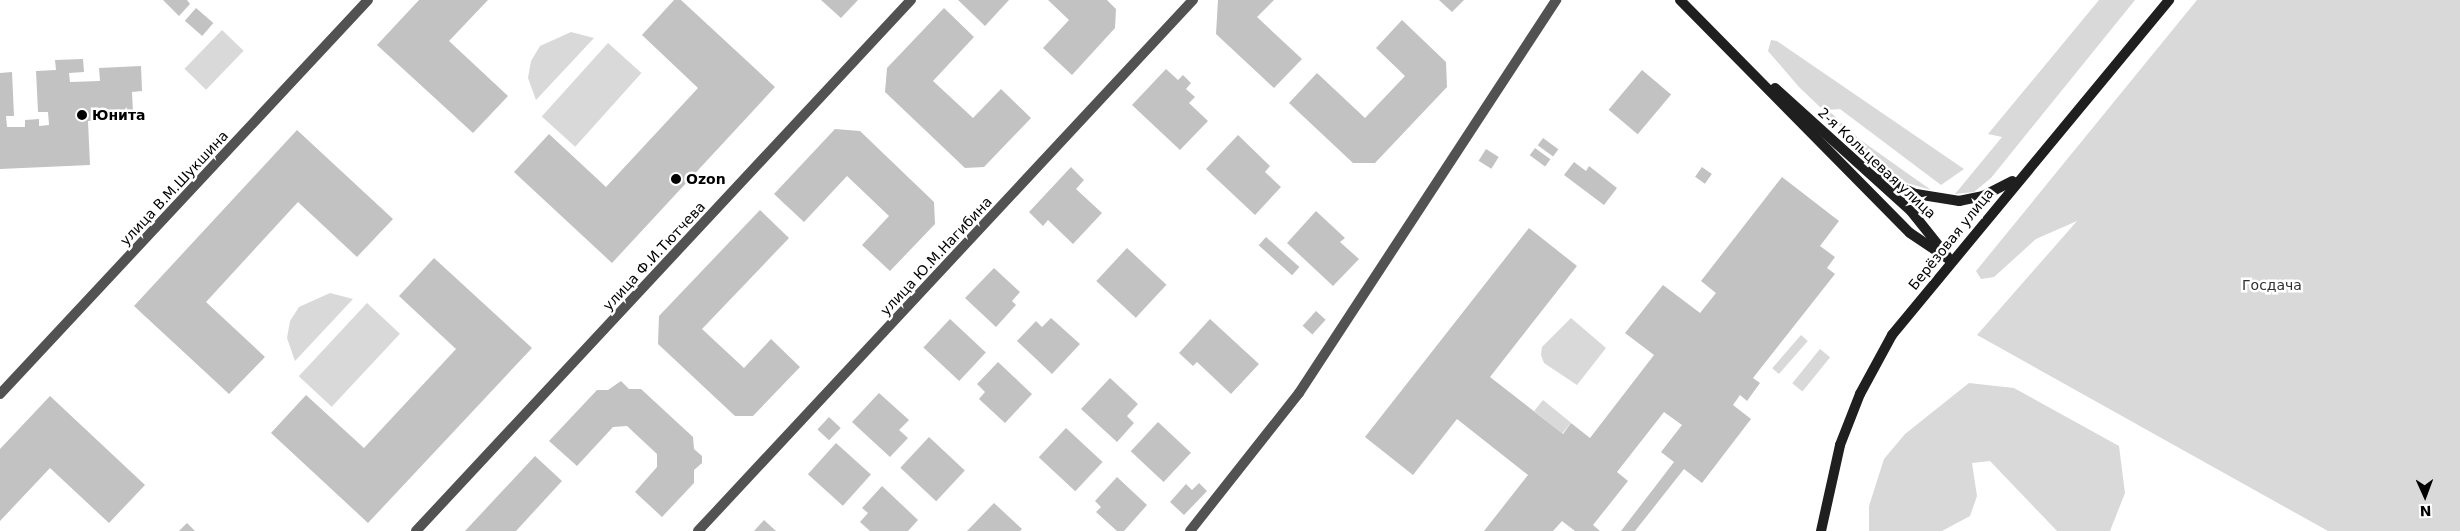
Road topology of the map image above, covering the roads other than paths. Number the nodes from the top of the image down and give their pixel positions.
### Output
1 (368, 0) edge
2 (911, 0) edge
3 (1193, 0) edge
4 (1556, 0) edge
5 (1680, 0) edge
6 (2169, 0) edge
7 (1733, 52) junction
8 (1866, 170) junction
9 (2022, 175) junction
10 (1950, 260) junction
11 (0, 394) edge
12 (416, 531) edge
13 (698, 531) edge
14 (1190, 531) edge
15 (1821, 531) edge

1 - 11 street, улица В.М.Шукшина
2 - 12 street, улица Ф.И.Тютчева
3 - 13 street, улица Ю.М.Нагибина
4 - 14 street
5 - 7 main road, 2-я Кольцевая улица
6 - 9 main road, Берёзовая улица
7 - 8 main road, 2-я Кольцевая улица
7 - 10 main road, 2-я Кольцевая улица
8 - 9 main road
8 - 10 main road, 2-я Кольцевая улица
9 - 10 main road, Берёзовая улица
10 - 15 main road, Берёзовая улица

